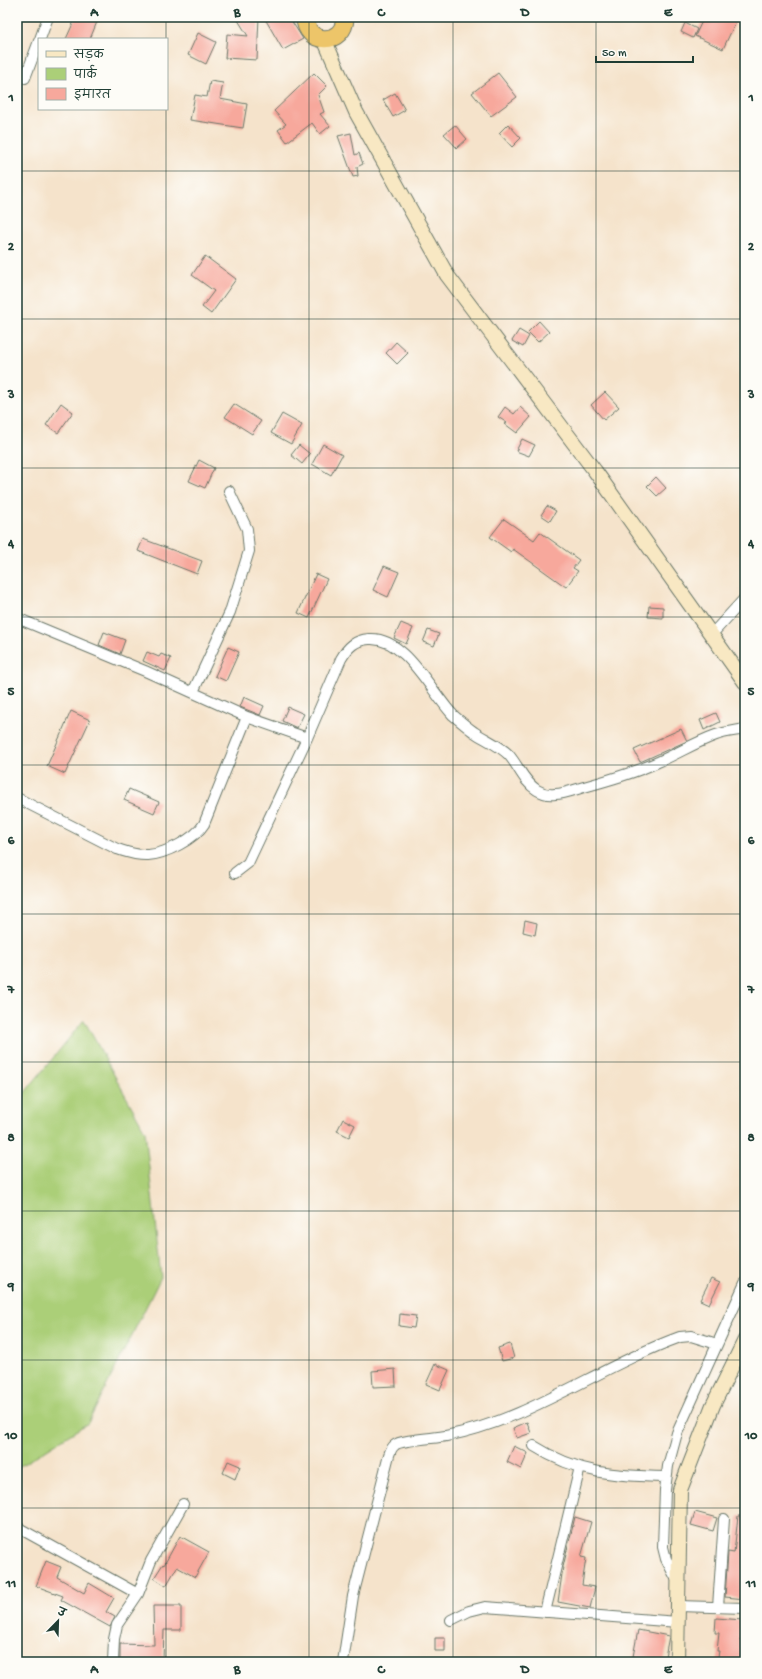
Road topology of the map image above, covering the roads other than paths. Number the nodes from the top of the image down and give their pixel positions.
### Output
1 (48, 17) edge
2 (305, 17) edge
3 (345, 17) edge
4 (40, 38) edge
5 (324, 39) junction
6 (38, 43) edge
7 (25, 78) dead end
8 (229, 491) dead end
9 (745, 598) edge
10 (17, 618) edge
11 (712, 634) junction
12 (745, 682) edge
13 (193, 692) junction
14 (248, 717) junction
15 (745, 729) edge
16 (307, 738) junction
17 (17, 798) edge
18 (235, 873) dead end
19 (745, 1283) edge
20 (745, 1340) edge
21 (718, 1344) junction
22 (534, 1446) dead end
23 (580, 1467) junction
24 (666, 1477) junction
25 (183, 1504) dead end
26 (724, 1519) dead end
27 (17, 1527) edge
28 (678, 1582) junction
29 (138, 1594) junction
30 (678, 1606) junction
31 (718, 1607) junction
32 (745, 1608) edge
33 (545, 1612) junction
34 (451, 1620) dead end
35 (678, 1622) junction
36 (112, 1662) edge
37 (343, 1662) edge
38 (677, 1662) edge

1 - 4 street
2 - 5 highway
3 - 5 highway
5 - 11 main road
6 - 7 street
8 - 13 street
9 - 11 street
10 - 13 street
11 - 12 main road
13 - 14 street
14 - 16 street
14 - 17 street
15 - 16 street
16 - 18 street
19 - 21 street
20 - 28 main road
21 - 24 street
21 - 37 street
22 - 23 street
23 - 24 street
23 - 33 street
24 - 28 street
25 - 29 street
26 - 31 street
27 - 29 street
28 - 30 main road
29 - 36 street
30 - 31 street
30 - 35 main road
31 - 32 street
33 - 34 street
33 - 35 street
35 - 38 main road

